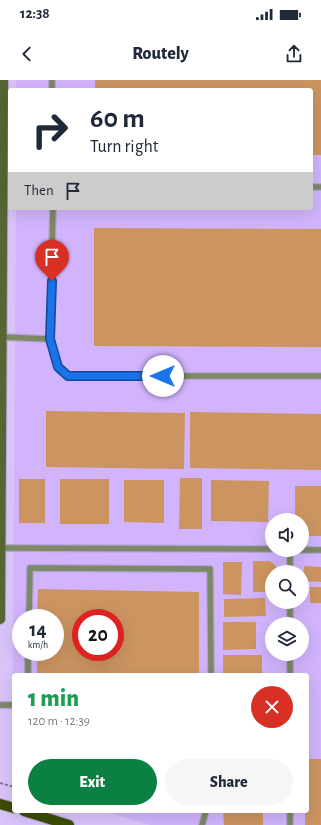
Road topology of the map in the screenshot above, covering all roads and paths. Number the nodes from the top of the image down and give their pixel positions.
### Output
1 (3, 80) edge
2 (53, 210) edge
3 (1, 337) edge
4 (50, 339) junction
5 (321, 376) edge
6 (0, 548) edge
7 (265, 549) edge
8 (309, 550) edge
9 (321, 550) edge
10 (29, 609) edge
11 (0, 619) edge
12 (28, 661) edge
13 (290, 661) edge
14 (28, 673) edge
15 (211, 673) edge
16 (290, 673) edge
17 (0, 705) edge
18 (12, 705) edge
19 (0, 783) edge
20 (12, 786) edge
21 (0, 804) edge
22 (12, 807) edge
23 (30, 813) edge
24 (205, 813) edge
25 (290, 813) edge
26 (69, 825) edge
27 (202, 825) edge
28 (290, 825) edge

1 - 3 street
2 - 4 lane
3 - 4 lane
3 - 6 street
4 - 5 lane
6 - 7 lane
6 - 11 street
8 - 9 lane
10 - 15 lane
12 - 14 lane
13 - 16 lane
17 - 18 lane
19 - 20 path
21 - 22 main road
23 - 26 main road
24 - 27 lane
25 - 28 lane

